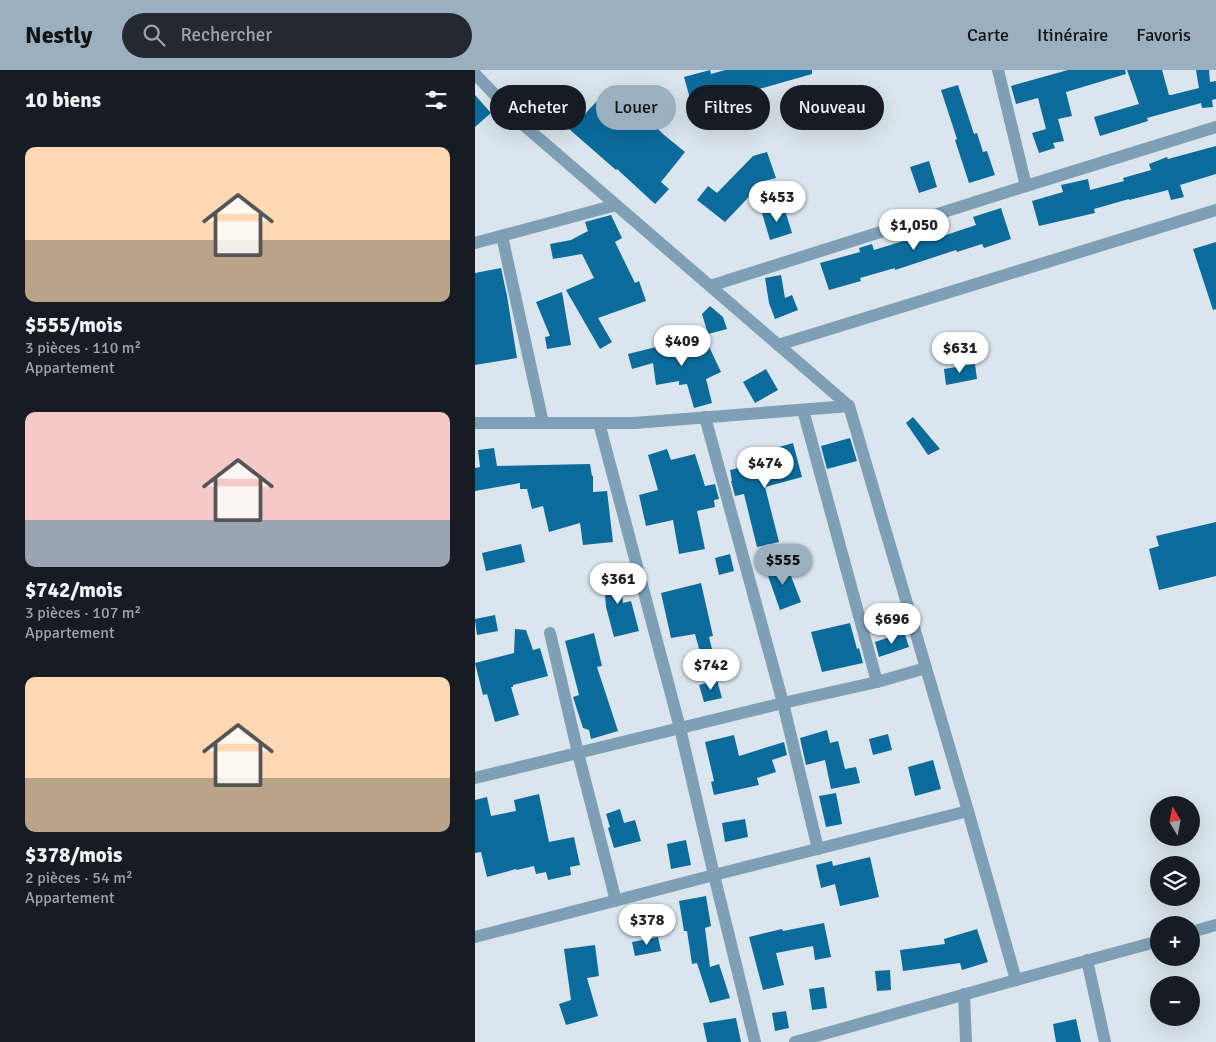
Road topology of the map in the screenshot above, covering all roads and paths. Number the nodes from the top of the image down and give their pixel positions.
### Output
1 (998, 70) edge
2 (475, 74) edge
3 (1216, 127) edge
4 (1027, 186) junction
5 (616, 205) junction
6 (1216, 210) edge
7 (502, 236) junction
8 (475, 243) edge
9 (710, 286) junction
10 (778, 345) junction
11 (849, 406) junction
12 (803, 410) junction
13 (705, 417) junction
14 (475, 423) edge
15 (543, 423) junction
16 (599, 423) junction
17 (550, 632) dead end
18 (926, 668) junction
19 (877, 682) junction
20 (783, 703) junction
21 (680, 728) junction
22 (578, 753) junction
23 (475, 778) edge
24 (968, 811) junction
25 (818, 849) junction
26 (714, 875) junction
27 (616, 900) junction
28 (1216, 925) edge
29 (1200, 929) edge
30 (475, 937) edge
31 (1150, 943) edge
32 (1087, 960) junction
33 (1016, 980) junction
34 (963, 994) junction
35 (755, 1042) edge
36 (795, 1042) edge
37 (966, 1042) edge
38 (1105, 1042) edge

1 - 4 street
2 - 5 street
3 - 4 street
4 - 9 street
5 - 7 street
5 - 9 street
6 - 10 street
7 - 8 street
7 - 15 street
9 - 10 street
10 - 11 street
11 - 12 street
11 - 18 street
12 - 13 street
12 - 19 street
13 - 16 street
13 - 20 street
14 - 15 street
15 - 16 street
16 - 21 street
17 - 22 street
18 - 19 street
18 - 24 street
19 - 20 street
20 - 21 street
20 - 25 street
21 - 22 street
21 - 26 street
22 - 23 street
22 - 27 street
24 - 25 street
24 - 33 street
25 - 26 street
26 - 27 street
26 - 35 street
27 - 30 street
28 - 29 street
31 - 32 street
32 - 33 street
32 - 38 street
33 - 34 street
34 - 36 street
34 - 37 street

